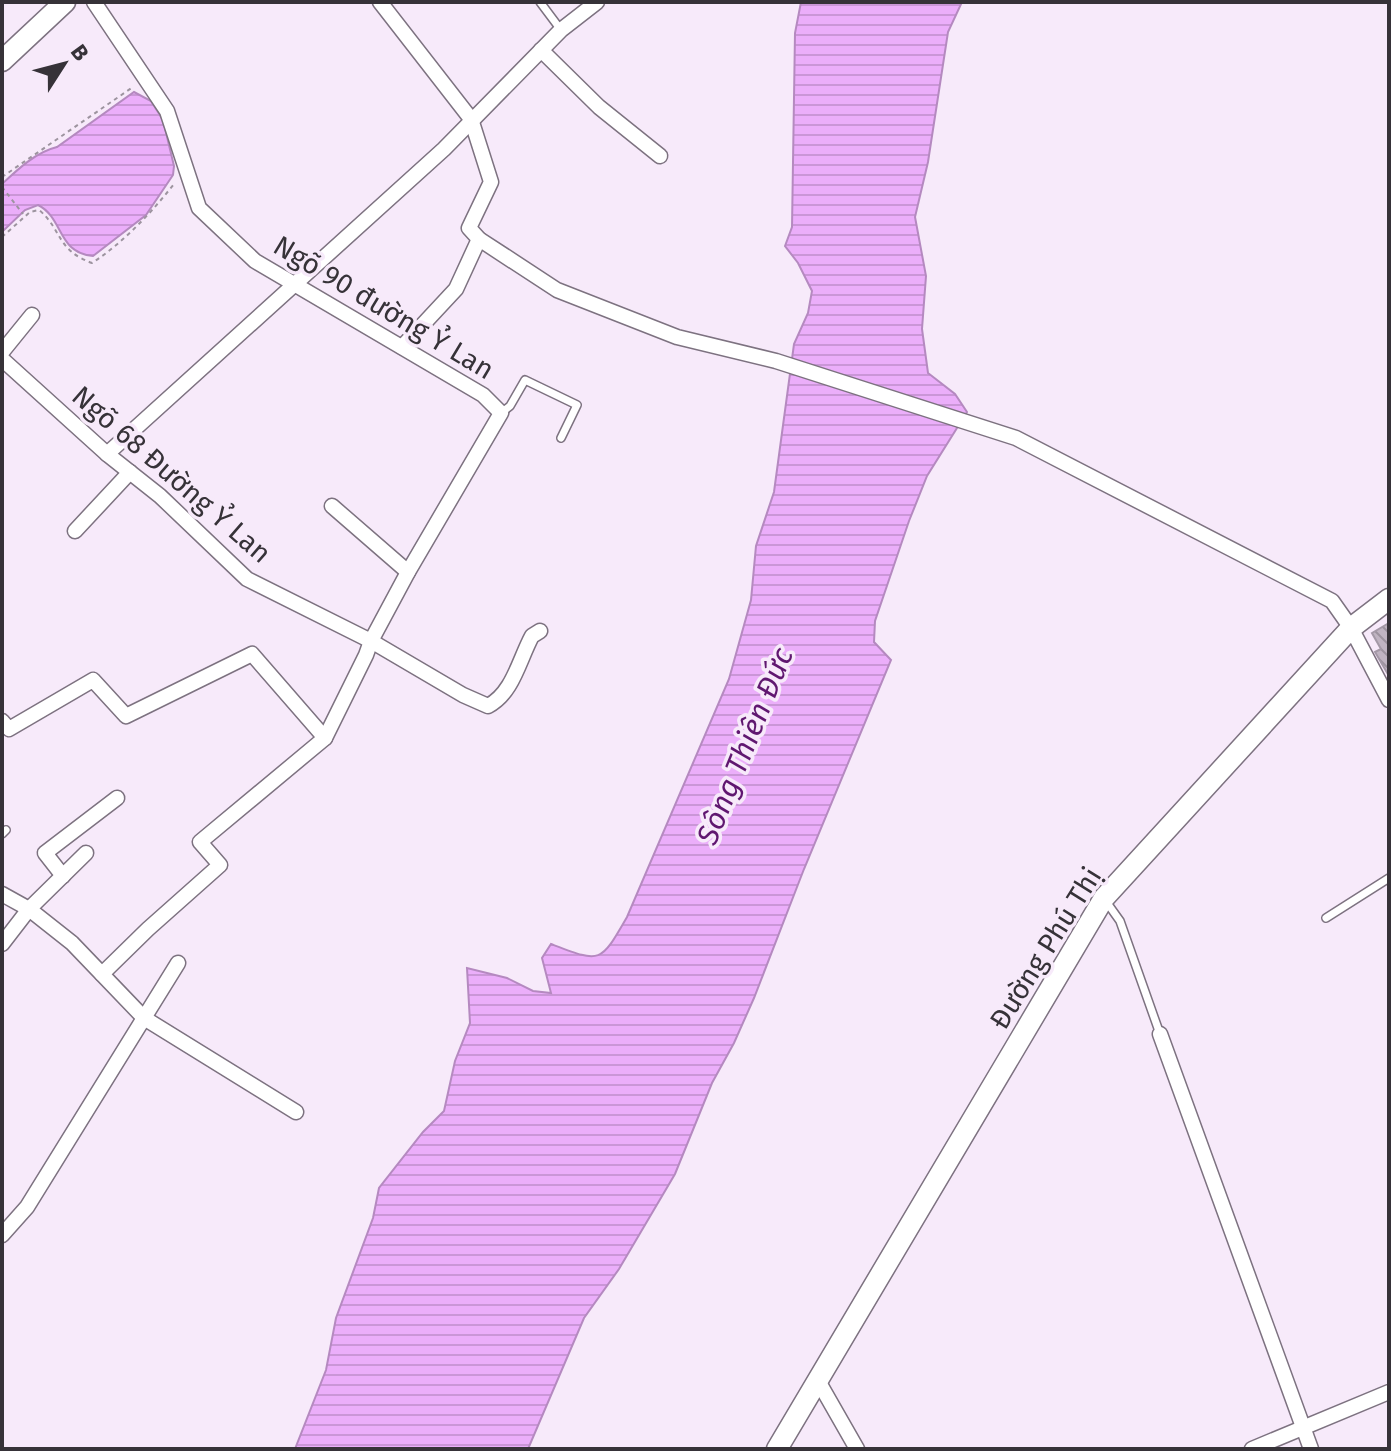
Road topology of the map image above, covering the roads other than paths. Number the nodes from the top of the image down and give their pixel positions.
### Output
1 (65, 2) edge
2 (94, 2) edge
3 (380, 2) edge
4 (540, 2) edge
5 (597, 2) edge
6 (561, 30) junction
7 (541, 50) junction
8 (2, 61) edge
9 (471, 119) junction
10 (660, 156) dead end
11 (479, 239) junction
12 (294, 285) junction
13 (32, 315) dead end
14 (402, 347) junction
15 (2, 352) edge
16 (2, 359) edge
17 (501, 413) junction
18 (561, 438) dead end
19 (107, 454) junction
20 (130, 472) junction
21 (332, 506) dead end
22 (75, 531) dead end
23 (408, 572) junction
24 (1389, 599) edge
25 (1351, 628) junction
26 (540, 631) dead end
27 (371, 641) junction
28 (1389, 700) edge
29 (2, 721) edge
30 (325, 738) junction
31 (117, 798) dead end
32 (86, 853) dead end
33 (63, 876) junction
34 (1389, 878) edge
35 (2, 894) edge
36 (1104, 898) junction
37 (29, 909) junction
38 (1326, 918) dead end
39 (2, 944) edge
40 (178, 963) dead end
41 (102, 974) junction
42 (144, 1018) junction
43 (1160, 1034) joint
44 (296, 1112) dead end
45 (2, 1235) edge
46 (817, 1379) junction
47 (1389, 1392) edge
48 (1304, 1428) junction
49 (777, 1449) edge
50 (857, 1449) edge
51 (1252, 1449) edge
52 (1311, 1449) edge

1 - 8 street
2 - 12 street, Ngõ 90 đường Ỷ Lan
3 - 9 street
4 - 6 lane
5 - 6 street
6 - 7 street
7 - 9 street
7 - 10 street
9 - 11 street
9 - 12 street
11 - 14 street
11 - 25 street
12 - 14 street, Ngõ 90 đường Ỷ Lan
12 - 19 street
13 - 15 street
14 - 17 street, Ngõ 90 đường Ỷ Lan
16 - 19 street, Ngõ 68 Đường Ỷ Lan
17 - 18 lane
17 - 23 street
19 - 20 street, Ngõ 68 Đường Ỷ Lan
20 - 22 street
20 - 27 street, Ngõ 68 Đường Ỷ Lan
21 - 23 street
23 - 27 street
24 - 25 street, Đường Phú Thị
25 - 28 street
25 - 36 street, Đường Phú Thị
26 - 27 street, Ngõ 68 Đường Ỷ Lan
27 - 30 street
29 - 30 street
30 - 41 street
31 - 33 street
32 - 33 street
33 - 37 street
34 - 38 lane
35 - 37 street
36 - 43 lane
36 - 46 street, Đường Phú Thị
37 - 39 street
37 - 41 street
40 - 42 street
41 - 42 street
42 - 44 street
42 - 45 street
43 - 48 street
46 - 49 street, Đường Phú Thị
46 - 50 street
47 - 48 street
48 - 51 street
48 - 52 street

